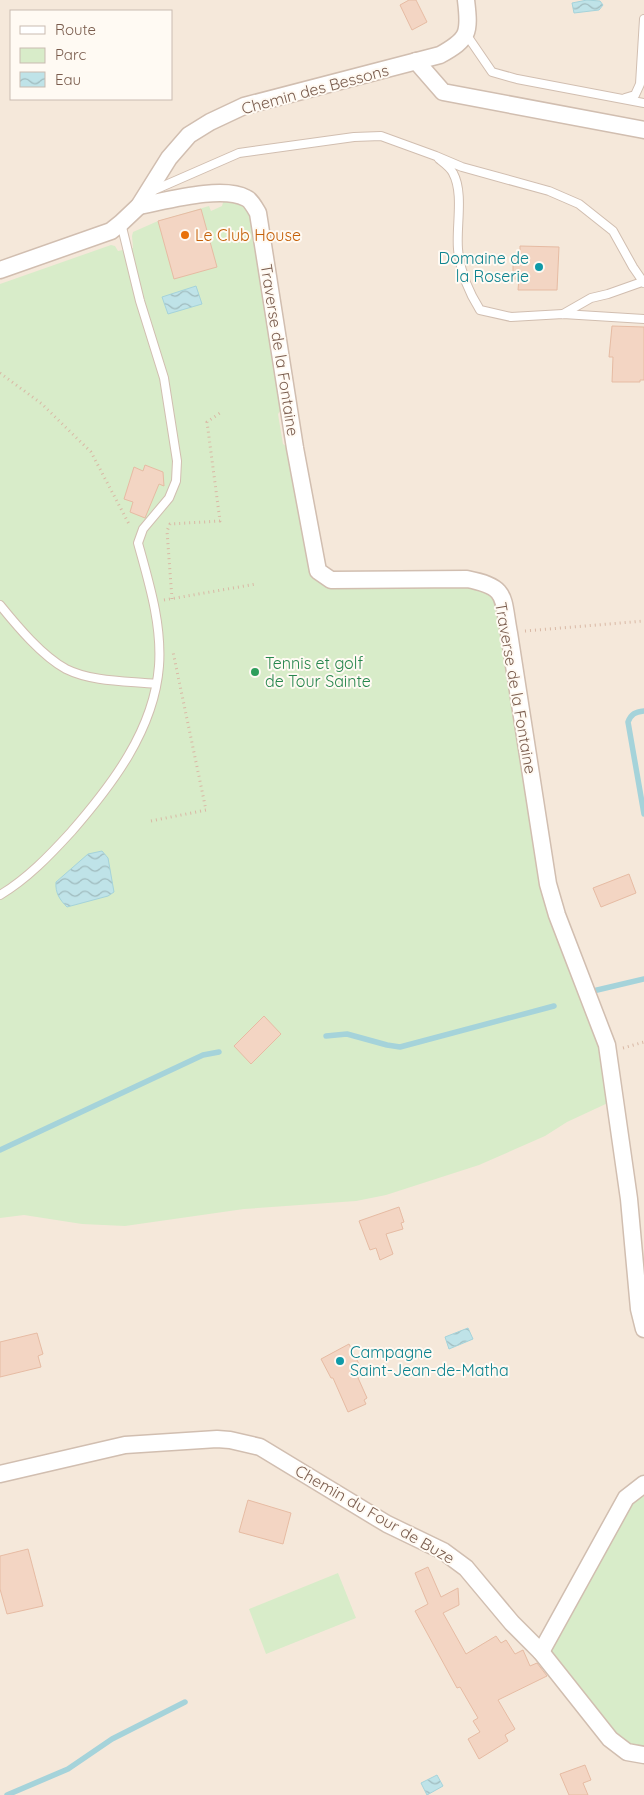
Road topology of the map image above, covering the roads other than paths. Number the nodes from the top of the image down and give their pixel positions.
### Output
1 (466, 0) edge
2 (644, 19) edge
3 (466, 34) junction
4 (416, 61) junction
5 (623, 98) junction
6 (644, 102) edge
7 (644, 130) edge
8 (436, 156) junction
9 (144, 200) junction
10 (121, 223) junction
11 (0, 270) edge
12 (643, 282) edge
13 (564, 314) junction
14 (644, 319) edge
15 (0, 605) edge
16 (156, 684) junction
17 (0, 895) edge
18 (644, 1329) edge
19 (0, 1474) edge
20 (644, 1484) edge
21 (541, 1652) junction
22 (644, 1755) edge

1 - 3 street
2 - 5 lane
3 - 4 street, Chemin des Bessons
3 - 5 lane
4 - 7 street
4 - 9 street, Chemin des Bessons
5 - 6 lane
8 - 9 lane
8 - 12 lane
8 - 13 lane
9 - 10 street, Chemin des Bessons
9 - 18 street, Traverse de la Fontaine
10 - 11 street, Chemin des Bessons
10 - 16 lane
12 - 13 lane
13 - 14 lane
15 - 16 lane
16 - 17 lane
19 - 21 street, Chemin du Four de Buze
20 - 21 street
21 - 22 street, Chemin du Four de Buze

